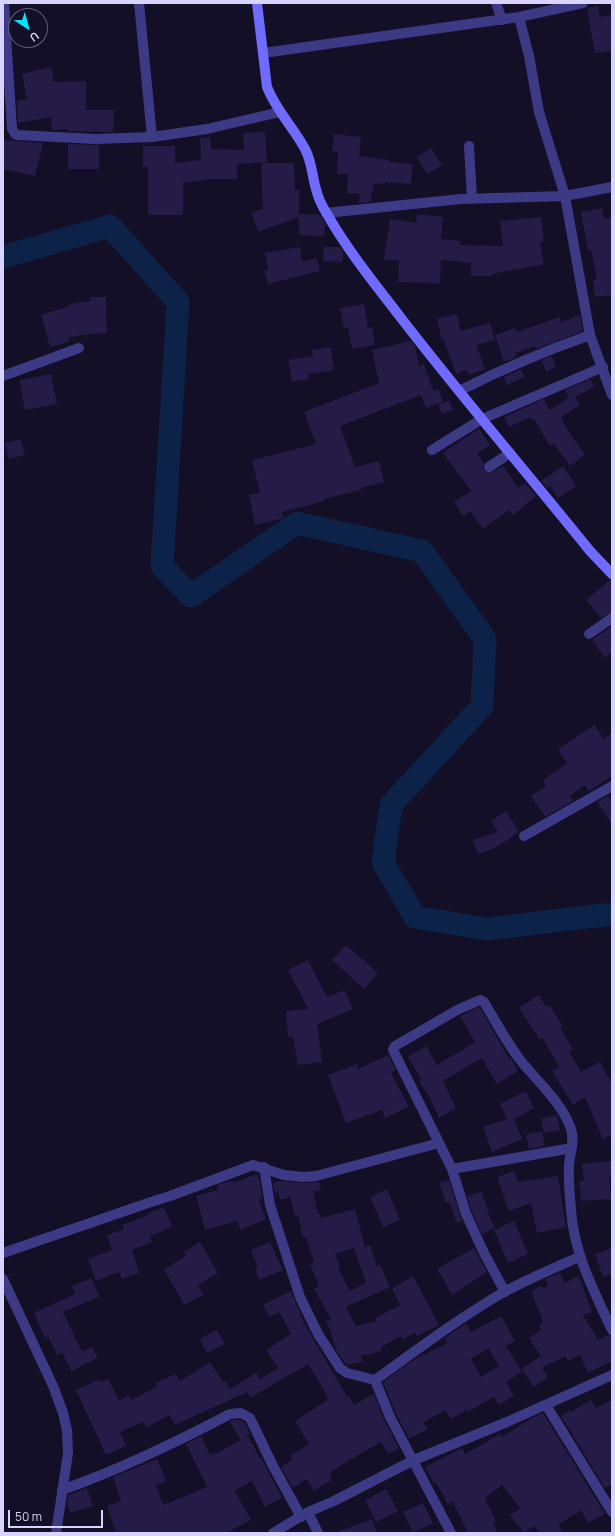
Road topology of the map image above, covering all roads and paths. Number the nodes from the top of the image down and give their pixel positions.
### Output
1 (4, 3) edge
2 (139, 3) edge
3 (257, 3) edge
4 (496, 3) edge
5 (583, 3) edge
6 (519, 17) junction
7 (502, 20) junction
8 (263, 53) junction
9 (280, 112) junction
10 (152, 137) junction
11 (469, 146) dead end
12 (612, 187) edge
13 (565, 196) junction
14 (472, 199) junction
15 (326, 213) junction
16 (590, 335) junction
17 (79, 348) dead end
18 (602, 367) junction
19 (3, 376) edge
20 (459, 392) junction
21 (612, 395) edge
22 (482, 419) junction
23 (432, 450) dead end
24 (510, 453) junction
25 (489, 467) dead end
26 (612, 574) edge
27 (612, 618) edge
28 (589, 634) dead end
29 (612, 786) edge
30 (524, 836) dead end
31 (439, 1143) junction
32 (572, 1148) junction
33 (264, 1167) junction
34 (452, 1169) junction
35 (3, 1253) edge
36 (579, 1258) junction
37 (3, 1279) edge
38 (505, 1292) junction
39 (612, 1330) edge
40 (612, 1375) edge
41 (374, 1380) junction
42 (546, 1405) junction
43 (414, 1460) junction
44 (62, 1490) junction
45 (612, 1512) edge
46 (305, 1514) junction
47 (56, 1533) edge
48 (273, 1533) edge
49 (318, 1533) edge
50 (451, 1533) edge

1 - 10 street
2 - 10 street
3 - 8 street
4 - 7 street
5 - 6 street
6 - 7 street
6 - 13 street
7 - 8 street
8 - 9 street
9 - 10 street
9 - 15 street
11 - 14 street
12 - 13 street
13 - 14 street
13 - 16 street
14 - 15 street
15 - 20 street
16 - 18 street
16 - 20 street
17 - 19 street
18 - 21 street
18 - 22 street
20 - 22 street
22 - 23 street
22 - 24 street
24 - 25 street
24 - 26 street
27 - 28 street
29 - 30 street
31 - 32 street
31 - 33 street
31 - 34 street
32 - 34 street
32 - 36 street
33 - 35 street
33 - 41 street
34 - 38 street
36 - 38 street
36 - 39 street
37 - 44 street
38 - 41 street
40 - 42 street
41 - 43 street
42 - 43 street
42 - 45 street
43 - 46 street
43 - 50 street
44 - 46 street
44 - 47 street
46 - 48 street
46 - 49 street

